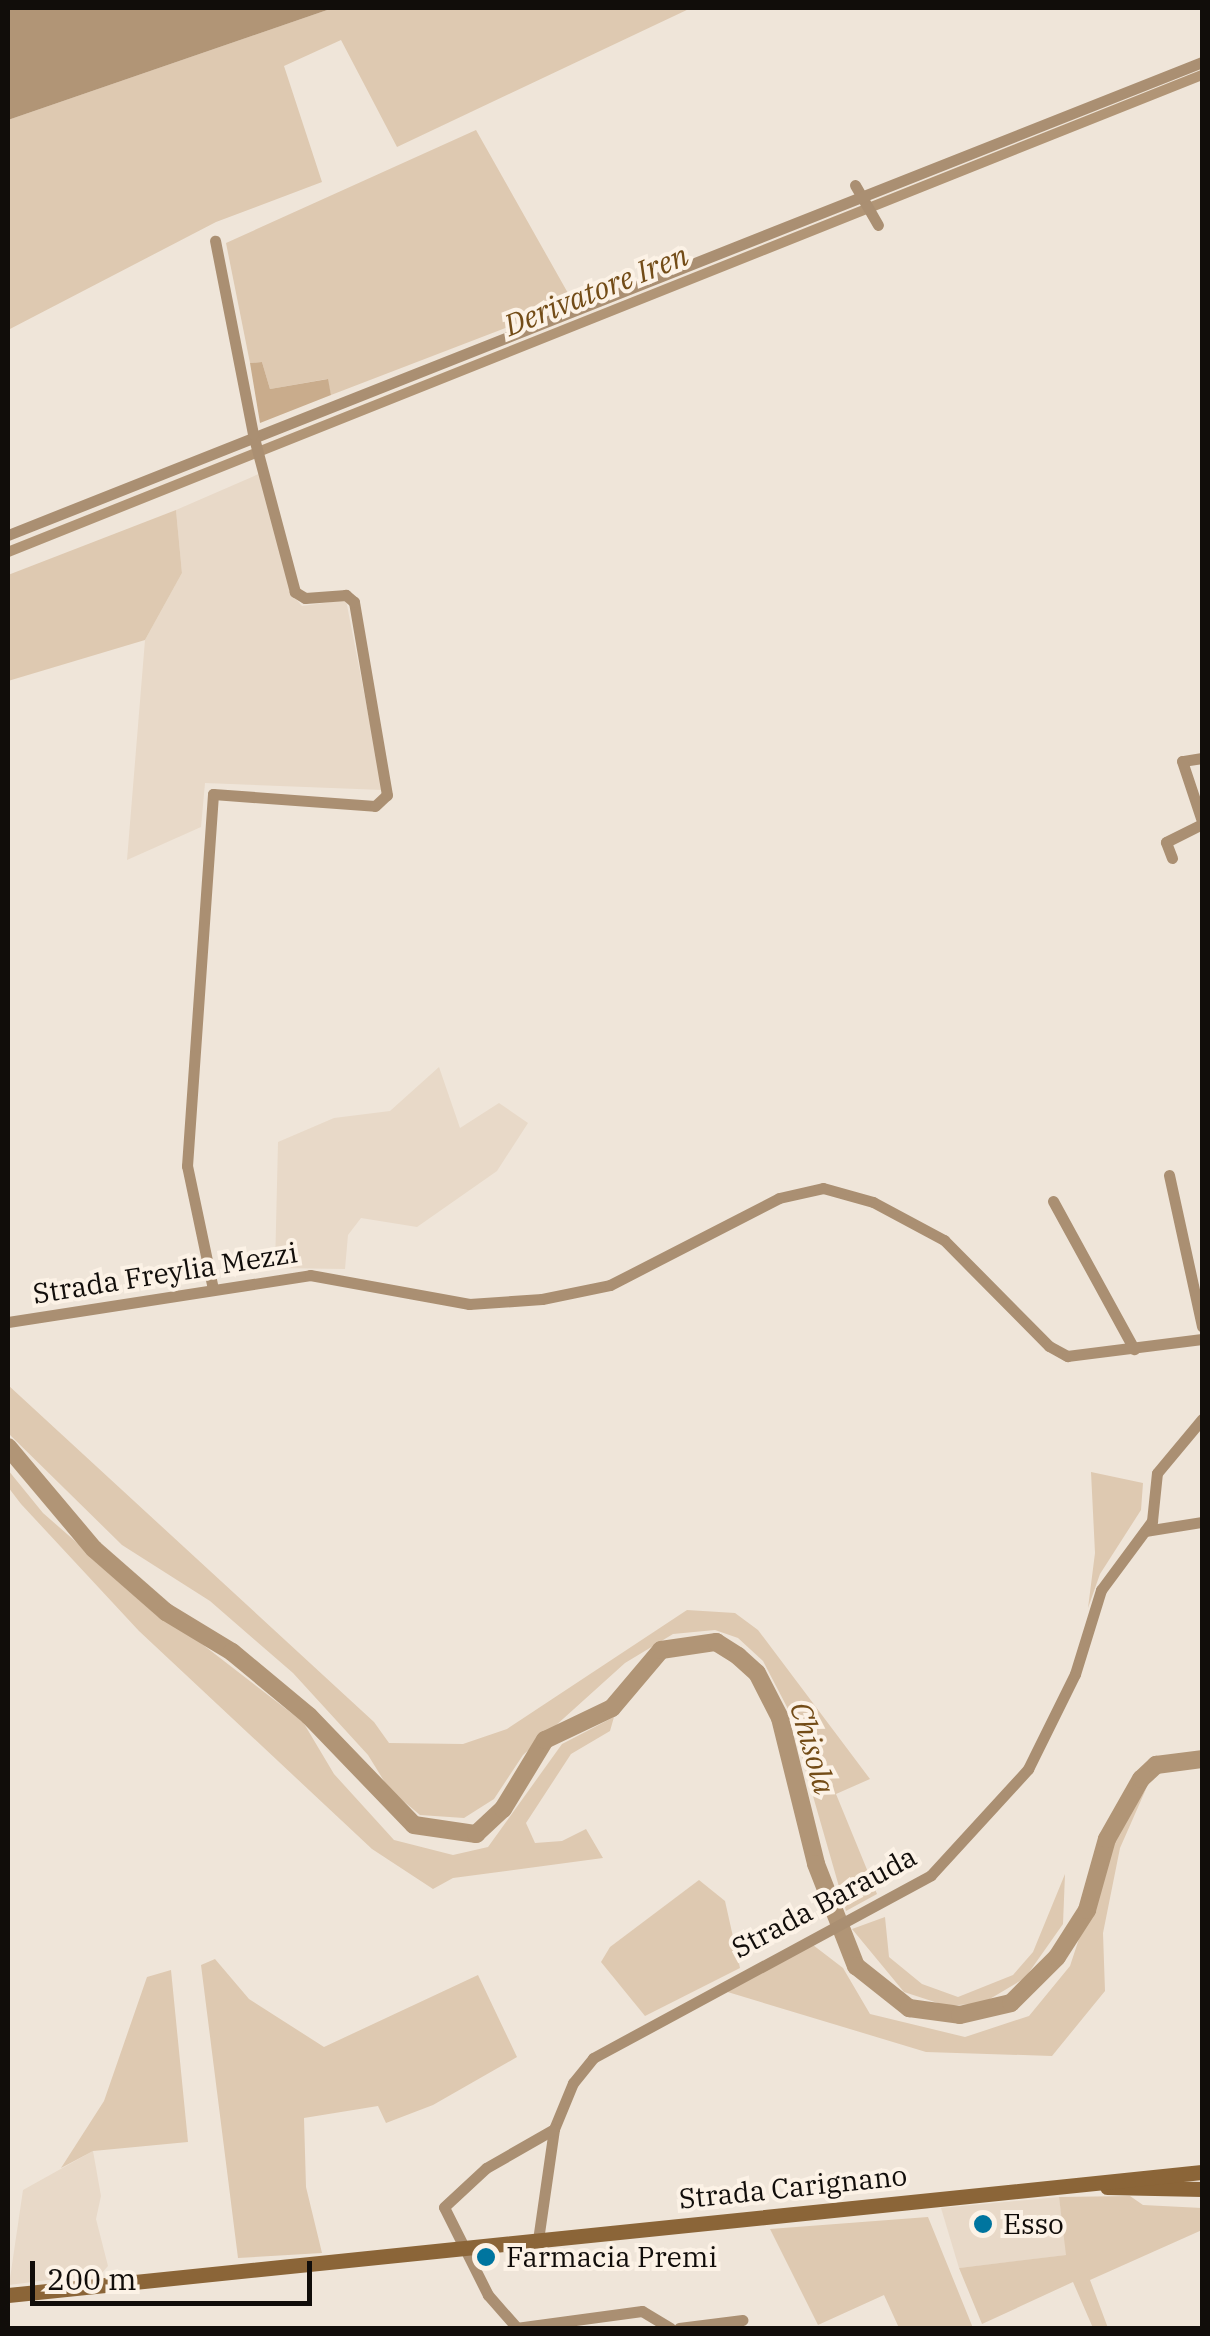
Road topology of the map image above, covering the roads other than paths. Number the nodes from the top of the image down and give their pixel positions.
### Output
1 (1202, 62) edge
2 (861, 192) junction
3 (878, 225) dead end
4 (215, 242) dead end
5 (253, 434) junction
6 (8, 535) edge
7 (1202, 758) edge
8 (1202, 822) edge
9 (1172, 858) dead end
10 (1169, 1174) dead end
11 (1053, 1202) dead end
12 (213, 1290) junction
13 (8, 1322) edge
14 (1202, 1326) edge
15 (1202, 1339) edge
16 (1134, 1349) junction
17 (1202, 1420) edge
18 (1202, 1522) edge
19 (1145, 1531) junction
20 (554, 2129) junction
21 (1202, 2172) edge
22 (1053, 2185) junction
23 (1202, 2190) edge
24 (538, 2240) junction
25 (462, 2248) junction
26 (8, 2295) edge
27 (742, 2320) dead end
28 (516, 2328) edge
29 (670, 2328) edge
30 (679, 2328) edge

1 - 2 street
2 - 3 street
2 - 5 street
4 - 5 street
5 - 6 street
5 - 12 street
7 - 8 street
8 - 9 street
10 - 14 street
11 - 16 street
12 - 13 street, Strada Freylia Mezzi
12 - 16 street, Strada Freylia Mezzi
15 - 16 street, Strada Freylia Mezzi
17 - 19 street, Strada Barauda
18 - 19 street
19 - 20 street, Strada Barauda
20 - 24 street, Strada Barauda
20 - 25 street
21 - 22 main road
22 - 23 main road
22 - 24 main road, Strada Carignano
24 - 25 main road, Strada Carignano
25 - 26 main road
25 - 28 street
27 - 30 street
28 - 29 street

